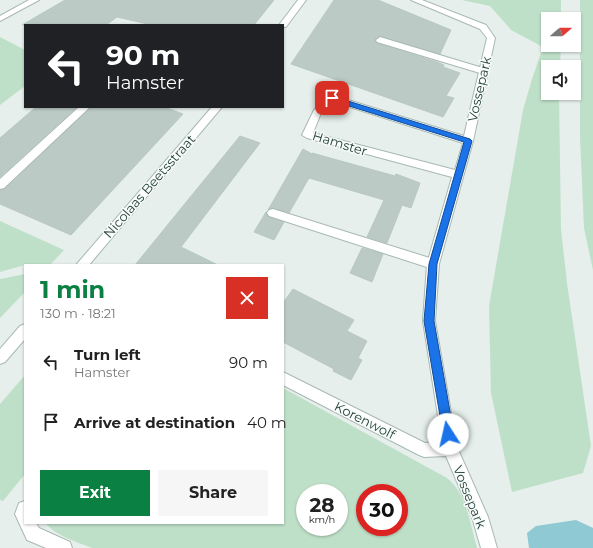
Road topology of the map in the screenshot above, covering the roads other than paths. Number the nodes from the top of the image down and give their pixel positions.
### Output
1 (35, 0) edge
2 (302, 0) edge
3 (415, 0) edge
4 (1, 16) edge
5 (284, 24) edge
6 (380, 40) dead end
7 (483, 71) junction
8 (84, 108) edge
9 (216, 108) edge
10 (468, 141) junction
11 (459, 175) junction
12 (0, 185) edge
13 (273, 213) dead end
14 (83, 264) edge
15 (433, 264) junction
16 (24, 331) edge
17 (0, 358) edge
18 (284, 379) edge
19 (450, 448) junction
20 (28, 524) edge
21 (64, 548) edge
22 (489, 548) edge

1 - 4 street
2 - 5 street
3 - 7 street, Vossepark
6 - 7 street
7 - 10 street, Vossepark
8 - 12 street
9 - 14 street, Nicolaas Beetsstraat
10 - 11 street, Vossepark
10 - 11 street, Hamster
11 - 15 street, Vossepark
13 - 15 street
15 - 19 street, Vossepark
16 - 17 street
18 - 19 street, Korenwolf
19 - 22 street, Vossepark
20 - 21 street

